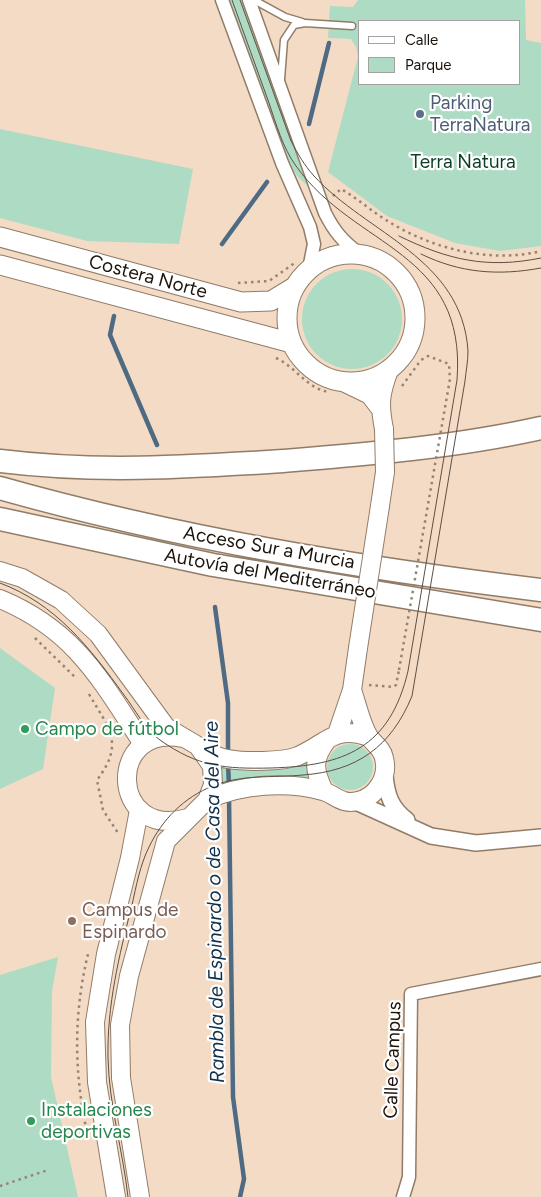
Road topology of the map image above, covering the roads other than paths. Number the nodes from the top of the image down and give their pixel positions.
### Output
1 (222, 0) edge
2 (249, 0) edge
3 (254, 0) edge
4 (305, 23) junction
5 (352, 26) dead end
6 (281, 89) junction
7 (0, 237) edge
8 (360, 254) junction
9 (304, 262) junction
10 (0, 265) edge
11 (294, 287) junction
12 (292, 343) junction
13 (389, 370) junction
14 (340, 387) junction
15 (380, 400) junction
16 (541, 428) edge
17 (0, 460) edge
18 (0, 488) edge
19 (0, 518) edge
20 (0, 571) edge
21 (541, 590) edge
22 (0, 598) edge
23 (541, 620) edge
24 (353, 686) junction
25 (332, 736) junction
26 (369, 737) junction
27 (191, 742) junction
28 (143, 744) junction
29 (384, 776) junction
30 (324, 791) junction
31 (207, 800) junction
32 (356, 802) junction
33 (139, 810) junction
34 (188, 818) junction
35 (431, 836) junction
36 (541, 837) edge
37 (541, 969) edge
38 (116, 1197) edge
39 (140, 1197) edge
40 (403, 1197) edge

1 - 9 street
2 - 6 street
3 - 4 lane
4 - 5 lane
4 - 6 lane
6 - 8 street
7 - 11 main road, Costera Norte
8 - 9 main road, Costera Norte
8 - 13 main road, Costera Norte
9 - 11 main road, Costera Norte
10 - 12 main road, Costera Norte
11 - 12 main road, Costera Norte
12 - 14 main road, Costera Norte
13 - 14 main road, Costera Norte
13 - 15 main road
14 - 15 main road
15 - 24 main road, bridge
16 - 17 highway
18 - 21 highway, Acceso Sur a Murcia
19 - 23 highway, Autovía del Mediterráneo
20 - 27 main road
22 - 28 main road
24 - 25 main road
24 - 26 main road
25 - 26 main road
25 - 27 main road
25 - 30 main road
26 - 29 main road
27 - 28 main road
27 - 31 main road
28 - 33 main road
29 - 32 main road
29 - 35 street
30 - 31 main road
30 - 32 main road
31 - 34 main road
32 - 35 street
33 - 34 main road
33 - 38 main road
34 - 39 main road
35 - 36 street
37 - 40 street, Calle Campus

